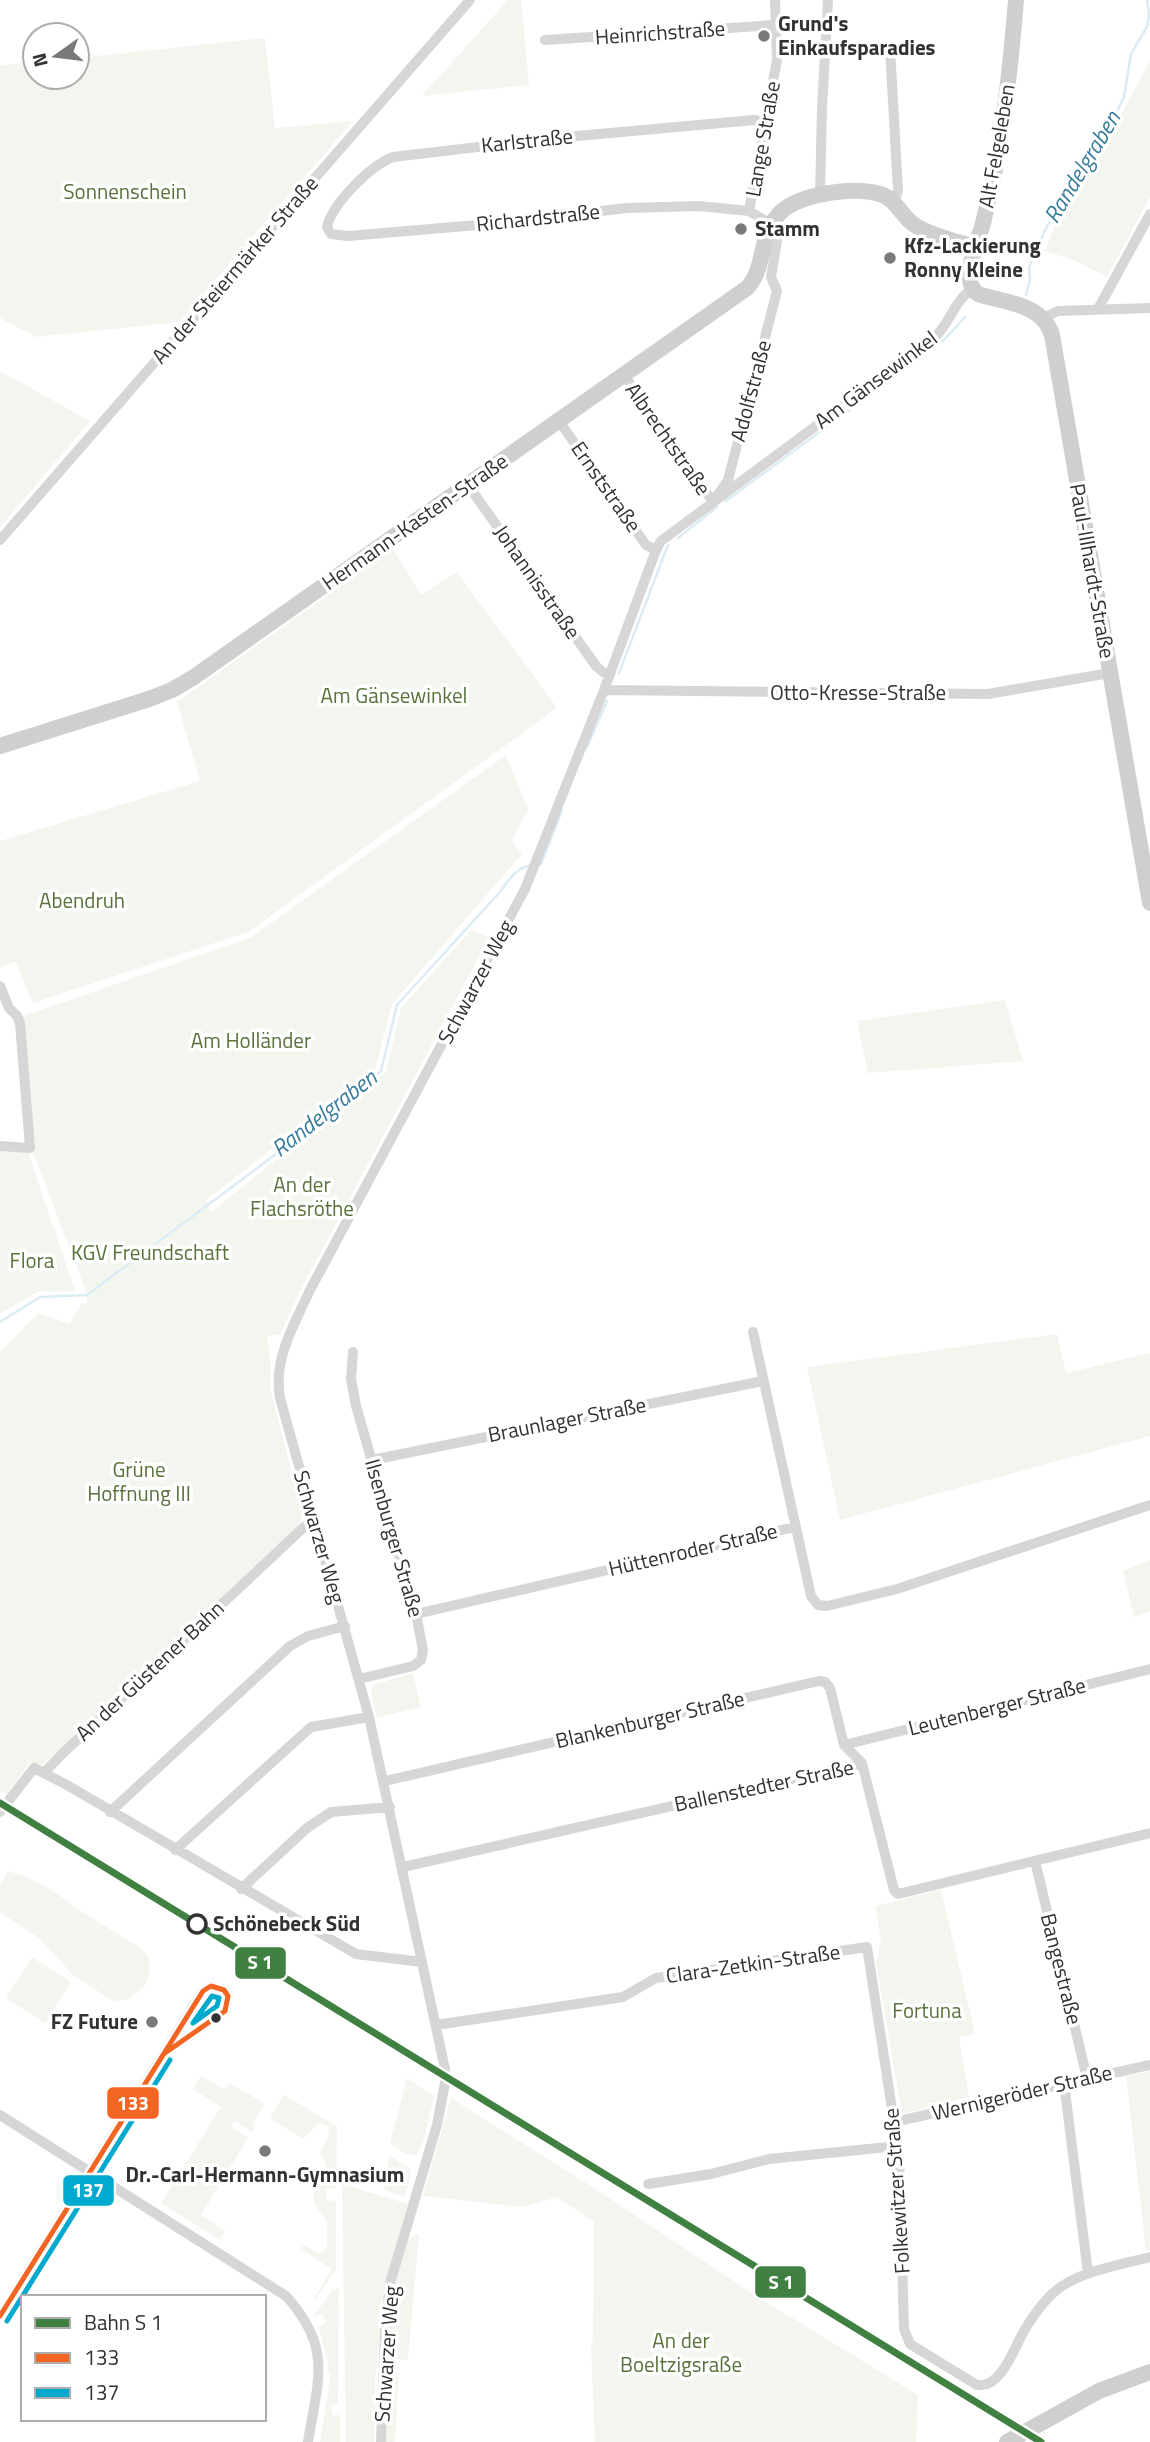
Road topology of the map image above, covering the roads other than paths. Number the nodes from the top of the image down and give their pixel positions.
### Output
1 (470, 0) edge
2 (775, 0) edge
3 (828, 0) edge
4 (1016, 0) edge
5 (775, 25) junction
6 (545, 40) dead end
7 (890, 48) dead end
8 (765, 122) junction
9 (820, 195) junction
10 (894, 202) junction
11 (750, 211) junction
12 (1150, 214) edge
13 (771, 224) junction
14 (328, 232) joint
15 (977, 247) junction
16 (764, 275) junction
17 (972, 289) junction
18 (1150, 307) edge
19 (1098, 309) junction
20 (1043, 318) junction
21 (624, 375) junction
22 (559, 421) junction
23 (468, 485) junction
24 (713, 502) junction
25 (0, 540) edge
26 (656, 550) junction
27 (1110, 673) junction
28 (610, 675) junction
29 (604, 690) junction
30 (0, 746) edge
31 (1150, 903) edge
32 (0, 986) edge
33 (0, 1146) edge
34 (753, 1332) dead end
35 (353, 1352) dead end
36 (763, 1381) junction
37 (372, 1460) junction
38 (1150, 1505) edge
39 (316, 1521) junction
40 (795, 1527) junction
41 (416, 1614) junction
42 (345, 1626) junction
43 (1150, 1669) edge
44 (359, 1679) junction
45 (369, 1717) junction
46 (844, 1745) junction
47 (862, 1763) junction
48 (44, 1773) junction
49 (385, 1781) junction
50 (390, 1807) junction
51 (0, 1812) edge
52 (110, 1812) junction
53 (1150, 1833) edge
54 (175, 1850) junction
55 (1035, 1861) junction
56 (403, 1867) junction
57 (241, 1889) junction
58 (867, 1947) joint
59 (422, 1962) junction
60 (436, 2025) junction
61 (165, 2053) junction
62 (1150, 2065) edge
63 (1087, 2077) junction
64 (1064, 2083) junction
65 (0, 2115) edge
66 (894, 2122) junction
67 (898, 2146) junction
68 (91, 2172) junction
69 (648, 2184) dead end
70 (1150, 2257) edge
71 (1088, 2273) junction
72 (0, 2316) edge
73 (1150, 2372) edge
74 (308, 2442) edge
75 (381, 2442) edge
76 (1007, 2442) edge

1 - 25 street, An der Steiermärker Straße
2 - 5 street, Lange Straße
3 - 9 street
4 - 15 street, Alt Felgeleben
5 - 6 street, Heinrichstraße
5 - 8 street, Lange Straße
7 - 10 street
8 - 11 street, Lange Straße
8 - 14 street, Karlstraße
9 - 10 street
9 - 13 street
10 - 15 street
11 - 13 street, Lange Straße
11 - 14 street, Richardstraße
12 - 19 street
13 - 16 street
15 - 17 street, Alt Felgeleben
16 - 21 street, Hermann-Kasten-Straße
16 - 24 street, Adolfstraße
17 - 20 street
17 - 24 street, Am Gänsewinkel
18 - 19 street
19 - 20 street
20 - 27 street, Paul-Illhardt-Straße
21 - 22 street, Hermann-Kasten-Straße
21 - 24 street, Albrechtstraße
22 - 23 street, Hermann-Kasten-Straße
22 - 26 street, Ernststraße
23 - 28 street, Johannisstraße
23 - 30 street, Hermann-Kasten-Straße
24 - 26 street, Am Gänsewinkel
26 - 28 street, Am Gänsewinkel
27 - 29 street, Otto-Kresse-Straße
27 - 31 street, Paul-Illhardt-Straße
28 - 29 street, Am Gänsewinkel
29 - 39 street, Schwarzer Weg
32 - 33 street
34 - 36 street
35 - 37 street, Ilsenburger Straße
36 - 37 street, Braunlager Straße
36 - 40 street
37 - 41 street, Ilsenburger Straße
38 - 40 street, Hüttenroder Straße
39 - 42 street, Schwarzer Weg
39 - 48 street, An der Güstener Bahn
40 - 41 street, Hüttenroder Straße
41 - 44 street, Ilsenburger Straße
42 - 44 street, Schwarzer Weg
42 - 52 street
43 - 46 street, Leutenberger Straße
44 - 45 street, Schwarzer Weg
45 - 49 street, Schwarzer Weg
45 - 54 street
46 - 47 street
46 - 49 street, Blankenburger Straße
47 - 55 street, Ballenstedter Straße
47 - 56 street, Ballenstedter Straße
48 - 51 street, An der Güstener Bahn
48 - 52 street
49 - 50 street, Schwarzer Weg
50 - 56 street, Schwarzer Weg
50 - 57 street
52 - 54 street
53 - 55 street, Ballenstedter Straße
54 - 57 street
55 - 63 street, Bangestraße
56 - 59 street, Schwarzer Weg
57 - 59 street
58 - 60 street, Clara-Zetkin-Straße
58 - 66 street, Folkewitzer Straße
59 - 60 street, Schwarzer Weg
60 - 75 street, Schwarzer Weg
61 - 61 street
61 - 68 street
62 - 63 street, Wernigeröder Straße
63 - 64 street, Wernigeröder Straße
64 - 66 street, Wernigeröder Straße
64 - 71 street
65 - 68 street
66 - 67 street, Folkewitzer Straße
67 - 69 street
67 - 71 street, Folkewitzer Straße
68 - 72 street
68 - 74 street
70 - 71 street
73 - 76 street

